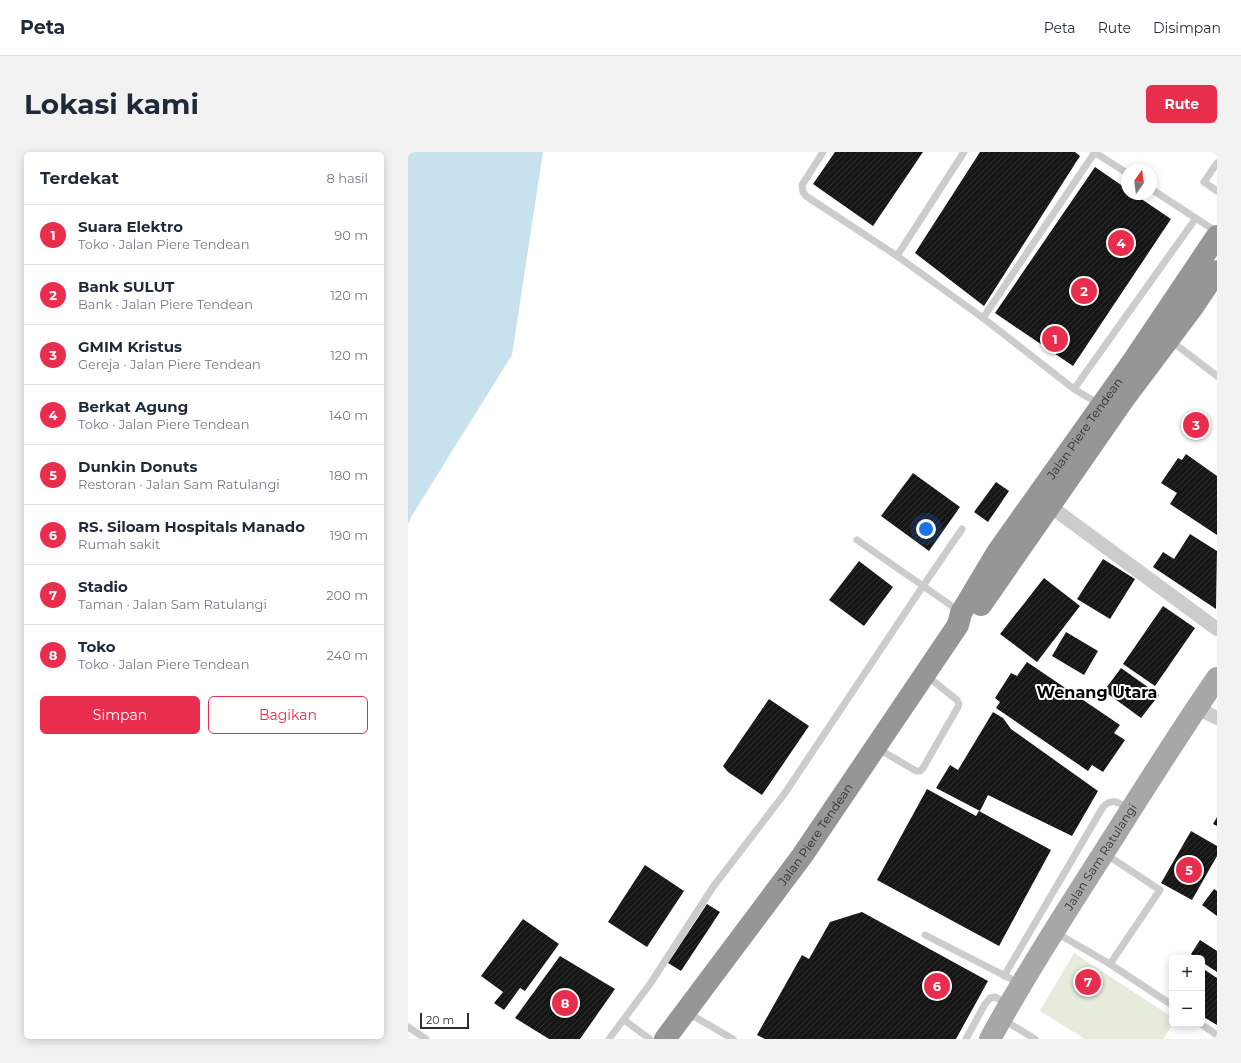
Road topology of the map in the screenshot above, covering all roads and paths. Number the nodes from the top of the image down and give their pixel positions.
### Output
1 (823, 152) edge
2 (964, 152) edge
3 (1095, 152) edge
4 (1217, 163) edge
5 (1121, 169) edge
6 (1217, 192) edge
7 (1157, 193) edge
8 (1196, 218) junction
9 (1217, 232) edge
10 (1217, 236) edge
11 (897, 256) junction
12 (1217, 272) edge
13 (983, 318) junction
14 (1169, 339) junction
15 (1217, 376) edge
16 (1074, 389) junction
17 (1100, 406) junction
18 (1050, 506) junction
19 (962, 529) dead end
20 (857, 540) dead end
21 (923, 586) junction
22 (962, 619) junction
23 (1217, 629) edge
24 (924, 674) junction
25 (1217, 678) edge
26 (1217, 691) edge
27 (1210, 714) edge
28 (875, 746) junction
29 (1110, 857) junction
30 (925, 935) dead end
31 (1060, 935) junction
32 (1110, 964) junction
33 (1012, 980) junction
34 (1169, 1003) edge
35 (686, 1012) junction
36 (624, 1020) junction
37 (1004, 1022) edge
38 (1205, 1026) edge
39 (408, 1027) edge
40 (1217, 1034) edge
41 (426, 1039) edge
42 (609, 1039) edge
43 (650, 1039) edge
44 (665, 1039) edge
45 (733, 1039) edge
46 (966, 1039) edge
47 (990, 1039) edge
48 (1035, 1039) edge

1 - 11 lane
2 - 11 lane
3 - 5 lane
3 - 13 lane
4 - 6 lane
7 - 8 lane
8 - 9 lane
8 - 16 lane
10 - 17 highway, Jalan Piere Tendean
11 - 13 lane
12 - 14 highway, Jalan Piere Tendean
13 - 16 lane
14 - 15 lane
14 - 18 highway, Jalan Piere Tendean
16 - 17 lane
17 - 22 highway, Jalan Piere Tendean
18 - 22 highway, Jalan Piere Tendean
18 - 23 street
19 - 21 lane
20 - 21 lane
21 - 22 lane
21 - 36 lane
22 - 24 highway, Jalan Piere Tendean
24 - 28 highway, Jalan Piere Tendean
24 - 28 lane
25 - 33 main road, Jalan Sam Ratulangi
26 - 27 main road, Jalan Sam Ratulangi
27 - 29 main road, Jalan Sam Ratulangi
28 - 35 highway, Jalan Piere Tendean
29 - 31 main road, Jalan Sam Ratulangi
29 - 32 lane
30 - 33 lane
31 - 32 lane
31 - 37 main road, Jalan Sam Ratulangi
32 - 34 lane
33 - 37 main road, Jalan Sam Ratulangi
35 - 44 highway, Jalan Piere Tendean
35 - 45 lane
36 - 42 lane
36 - 43 lane
37 - 46 lane
37 - 47 main road, Jalan Sam Ratulangi
37 - 48 lane
38 - 40 lane
39 - 41 lane

